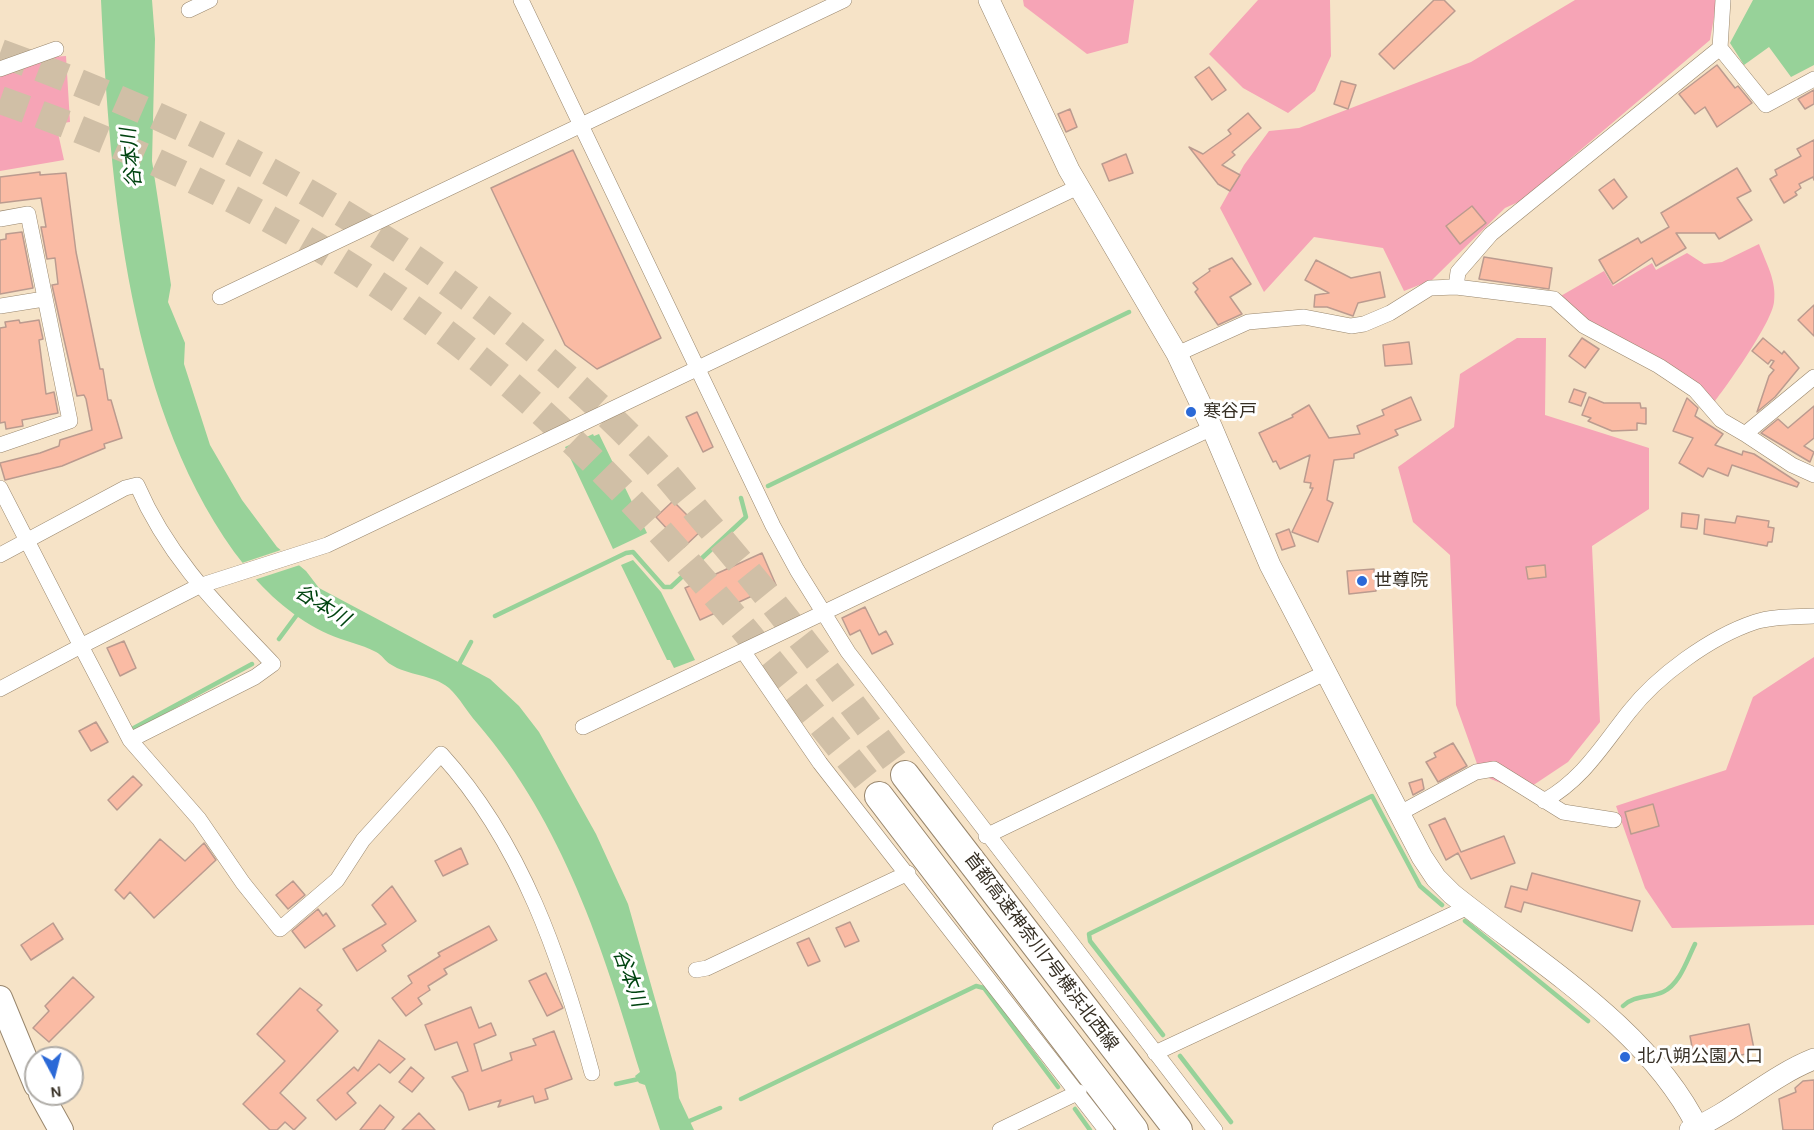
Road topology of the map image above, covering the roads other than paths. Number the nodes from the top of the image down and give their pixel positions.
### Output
1 (210, 0) edge
2 (521, 0) edge
3 (844, 0) edge
4 (989, 0) edge
5 (1722, 0) edge
6 (189, 10) dead end
7 (1720, 48) junction
8 (56, 49) dead end
9 (0, 69) edge
10 (1814, 80) edge
11 (581, 125) junction
12 (1078, 187) junction
13 (0, 219) edge
14 (1456, 287) junction
15 (220, 297) dead end
16 (44, 299) junction
17 (0, 306) edge
18 (1177, 354) junction
19 (697, 370) junction
20 (1814, 377) edge
21 (1212, 428) junction
22 (1745, 434) junction
23 (0, 445) edge
24 (1814, 475) edge
25 (0, 488) edge
26 (25, 542) junction
27 (0, 555) edge
28 (204, 584) junction
29 (824, 613) junction
30 (1814, 616) edge
31 (81, 646) junction
32 (743, 651) junction
33 (1327, 672) junction
34 (0, 689) edge
35 (583, 727) dead end
36 (130, 740) junction
37 (905, 775) tunnel mouth
38 (879, 796) tunnel mouth
39 (1544, 801) junction
40 (1400, 813) junction
41 (1614, 820) dead end
42 (986, 836) junction
43 (908, 873) junction
44 (1468, 907) junction
45 (696, 970) dead end
46 (0, 999) edge
47 (1155, 1053) junction
48 (24, 1056) edge
49 (1814, 1059) edge
50 (592, 1073) dead end
51 (1079, 1092) junction
52 (47, 1106) edge
53 (1696, 1129) edge
54 (60, 1130) edge
55 (1000, 1130) edge
56 (1107, 1130) edge
57 (1134, 1130) edge
58 (1178, 1130) edge
59 (1215, 1130) edge

1 - 6 street
2 - 11 street
3 - 11 street
4 - 12 street
5 - 7 street
7 - 10 street
7 - 14 street
8 - 9 street
11 - 15 street
11 - 19 street
12 - 18 street
12 - 19 street
13 - 16 street
14 - 18 street
14 - 22 street
16 - 17 street
16 - 23 street
18 - 21 street
19 - 28 street
19 - 29 street
20 - 22 street
21 - 29 street
21 - 33 street
22 - 24 street
25 - 26 street
26 - 27 street
26 - 28 street
26 - 31 street
28 - 31 street
28 - 36 street
29 - 32 street
29 - 42 street
30 - 39 street
31 - 34 street
31 - 36 street
32 - 35 street
32 - 43 street
33 - 40 street
33 - 42 street
36 - 50 street
37 - 58 highway, 首都高速神奈川7号横浜北西線
38 - 57 highway, 首都高速神奈川7号横浜北西線
39 - 40 street
39 - 41 street
40 - 44 street
42 - 47 street
43 - 45 street
43 - 51 street
44 - 47 street
44 - 53 street
46 - 48 main road
47 - 59 street
49 - 53 street
51 - 55 street
51 - 56 street
52 - 54 main road

